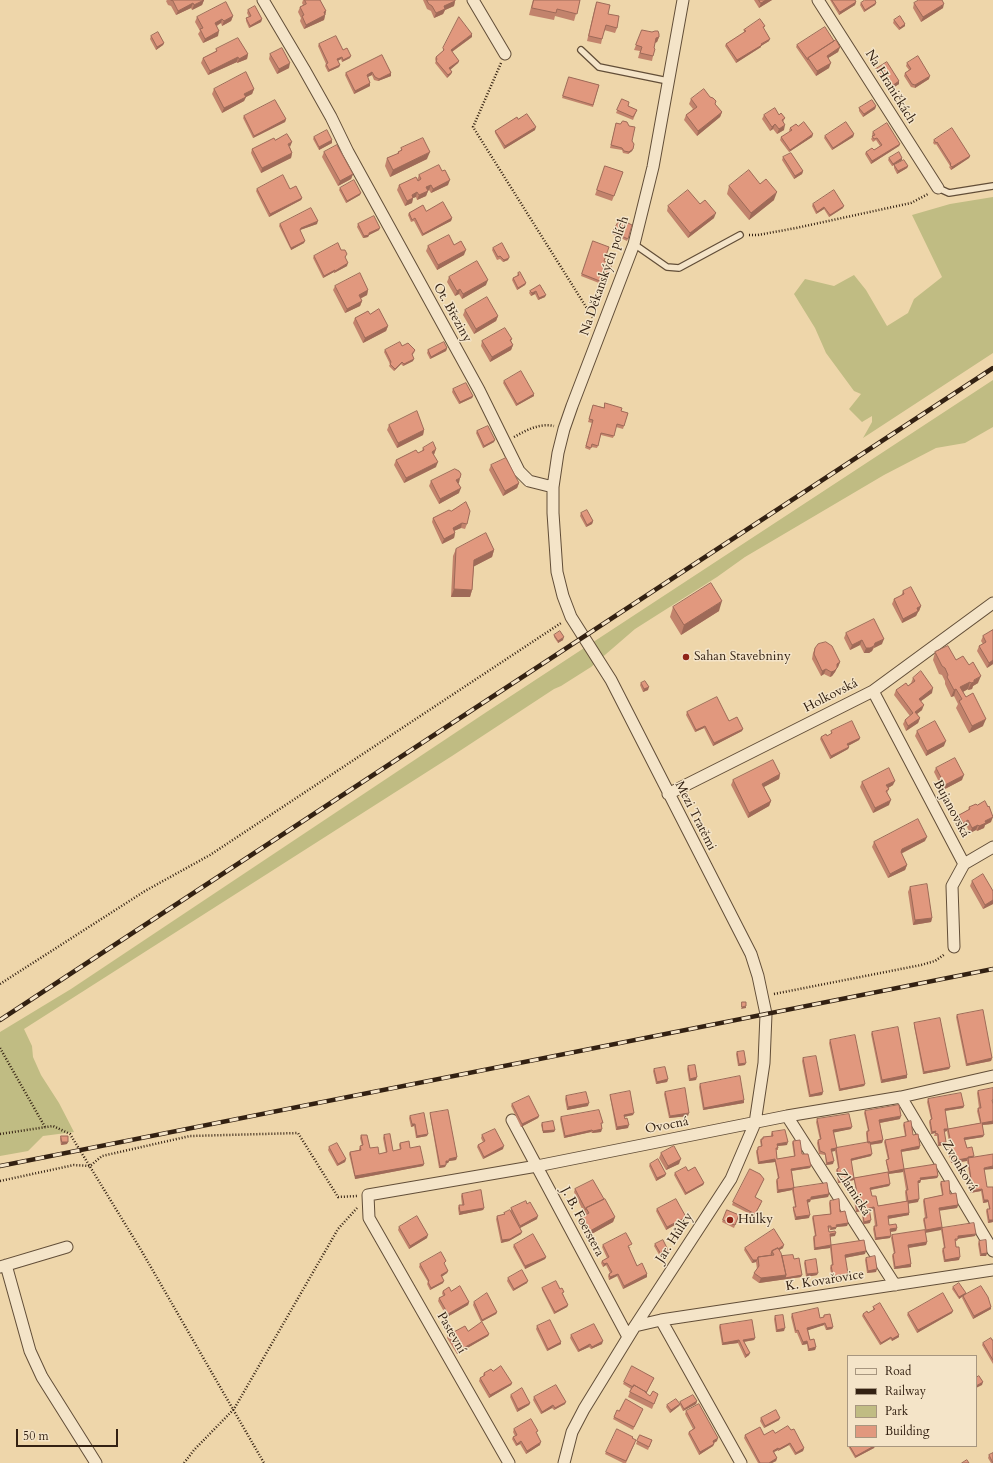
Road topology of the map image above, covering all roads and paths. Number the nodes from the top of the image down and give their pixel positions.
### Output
1 (263, 0) edge
2 (473, 0) edge
3 (683, 0) edge
4 (818, 0) edge
5 (581, 50) dead end
6 (505, 54) joint
7 (668, 81) junction
8 (993, 186) edge
9 (938, 188) junction
10 (740, 235) joint
11 (634, 244) junction
12 (601, 330) junction
13 (564, 429) junction
14 (506, 442) junction
15 (553, 487) junction
16 (993, 603) edge
17 (571, 617) junction
18 (873, 691) junction
19 (668, 794) junction
20 (993, 847) edge
21 (964, 864) junction
22 (954, 947) joint
23 (0, 984) edge
24 (763, 996) junction
25 (766, 1014) joint
26 (0, 1048) edge
27 (993, 1076) edge
28 (901, 1097) junction
29 (787, 1116) junction
30 (512, 1120) dead end
31 (755, 1123) junction
32 (45, 1127) junction
33 (0, 1134) edge
34 (90, 1166) junction
35 (537, 1166) junction
36 (0, 1181) edge
37 (368, 1195) junction
38 (67, 1247) dead end
39 (993, 1250) edge
40 (3, 1266) edge
41 (993, 1270) edge
42 (896, 1284) junction
43 (661, 1320) junction
44 (635, 1326) junction
45 (628, 1337) junction
46 (234, 1409) junction
47 (96, 1463) edge
48 (184, 1463) edge
49 (264, 1463) edge
50 (509, 1463) edge
51 (564, 1463) edge
52 (741, 1463) edge

1 - 14 street, Ot. Březiny
2 - 6 street
3 - 7 street, Na Děkanských polích
4 - 9 street, Na Hraničkách
5 - 7 lane
6 - 12 path
7 - 11 street, Na Děkanských polích
8 - 9 lane
9 - 10 path
10 - 11 lane
11 - 12 street, Na Děkanských polích
12 - 13 street, Na Děkanských polích
13 - 14 path
13 - 15 street, Na Děkanských polích
14 - 15 street, Ot. Březiny
15 - 17 street
16 - 18 street, Holkovská
17 - 19 street, Mezi Tratěmi
17 - 23 path
18 - 19 street, Holkovská
18 - 21 street, Bujanovská
19 - 24 street, Mezi Tratěmi
20 - 21 street
21 - 22 street
22 - 24 path
24 - 25 street, Mezi Tratěmi
25 - 31 street, Jar. Hůlky
26 - 32 path
27 - 28 street, Ovocná
28 - 29 street, Ovocná
28 - 39 street, Zvonková
29 - 31 street, Ovocná
29 - 42 street, Zlatnická
30 - 35 street, J. B. Foerstera
31 - 35 street, Ovocná
31 - 44 street, Jar. Hůlky
32 - 33 path
32 - 34 path
34 - 36 path
34 - 37 path
34 - 46 path
35 - 37 street, Ovocná
35 - 45 street, J. B. Foerstera
37 - 46 path
37 - 50 street, Pastevní
38 - 40 street
40 - 47 street
41 - 42 street, K. Kovařovice
42 - 43 street, K. Kovařovice
43 - 44 street, K. Kovařovice
43 - 52 street
44 - 45 street, Jar. Hůlky
45 - 51 street, Jar. Hůlky
46 - 48 path
46 - 49 path

